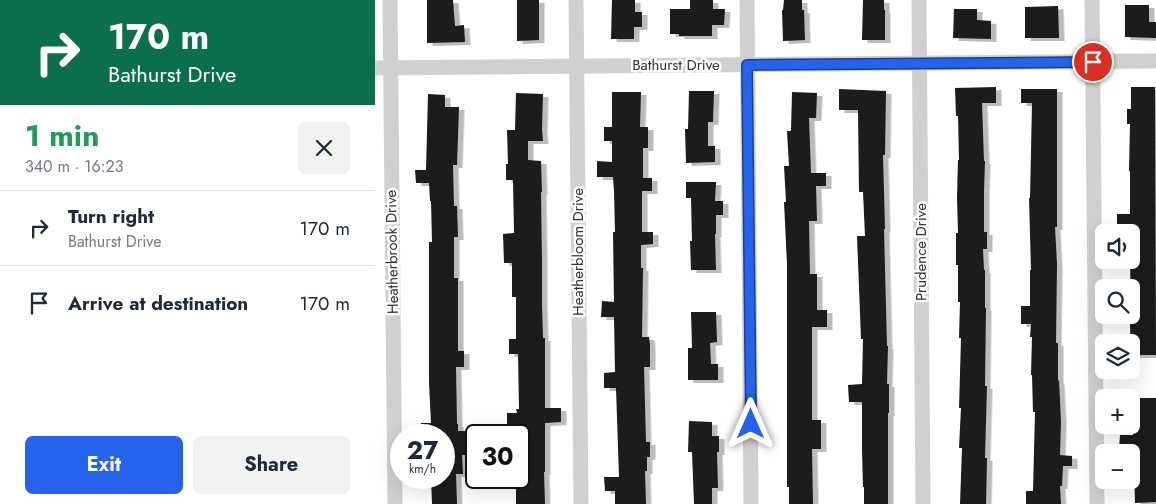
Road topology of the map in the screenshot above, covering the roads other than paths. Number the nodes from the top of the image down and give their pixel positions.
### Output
1 (390, 0) edge
2 (576, 0) edge
3 (747, 0) edge
4 (919, 0) edge
5 (1092, 0) edge
6 (1156, 61) edge
7 (1093, 62) junction
8 (919, 63) junction
9 (747, 65) junction
10 (577, 66) junction
11 (391, 67) junction
12 (375, 68) edge
13 (395, 504) edge
14 (581, 504) edge
15 (751, 504) edge
16 (923, 504) edge
17 (1097, 504) edge

1 - 11 street, Heatherbrook Drive
2 - 10 street, Heatherbloom Drive
3 - 9 street
4 - 8 street, Prudence Drive
5 - 7 street
6 - 7 street, Bathurst Drive
7 - 8 street, Bathurst Drive
7 - 17 street
8 - 9 street, Bathurst Drive
8 - 16 street, Prudence Drive
9 - 10 street, Bathurst Drive
9 - 15 street
10 - 11 street, Bathurst Drive
10 - 14 street, Heatherbloom Drive
11 - 12 street, Bathurst Drive
11 - 13 street, Heatherbrook Drive

